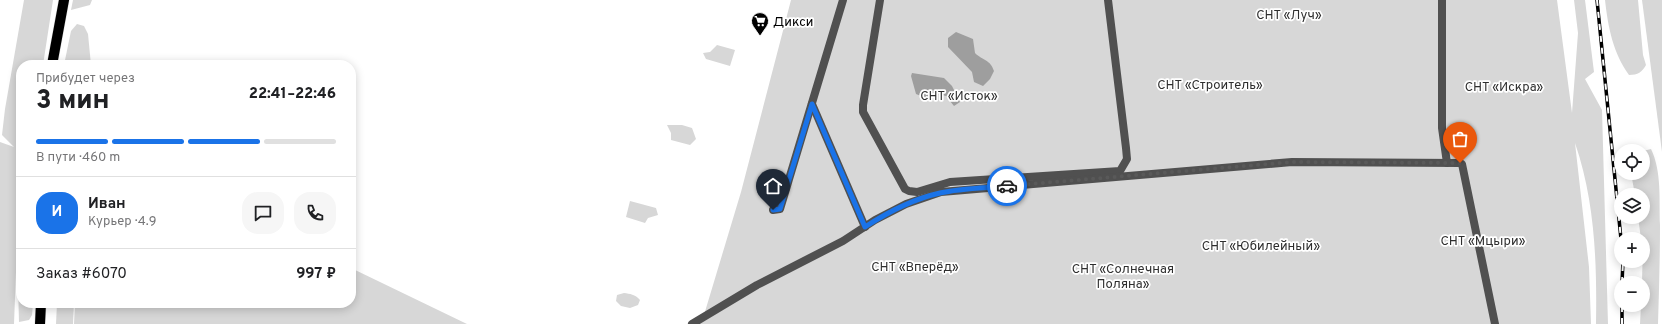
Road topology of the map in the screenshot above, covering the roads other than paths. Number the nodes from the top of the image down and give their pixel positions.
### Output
1 (64, 0) edge
2 (70, 0) edge
3 (843, 0) edge
4 (880, 0) edge
5 (1108, 0) edge
6 (1442, 0) edge
7 (53, 60) edge
8 (59, 60) edge
9 (812, 104) junction
10 (1447, 163) junction
11 (773, 210) dead end
12 (865, 227) junction
13 (41, 308) edge
14 (48, 308) edge
15 (40, 324) edge
16 (47, 324) edge
17 (692, 324) edge
18 (1495, 324) edge

1 - 7 main road
2 - 8 main road
3 - 9 street
4 - 5 street
6 - 10 street
9 - 11 street
9 - 12 street
10 - 12 street
10 - 18 street
12 - 17 street
13 - 15 main road
14 - 16 main road

